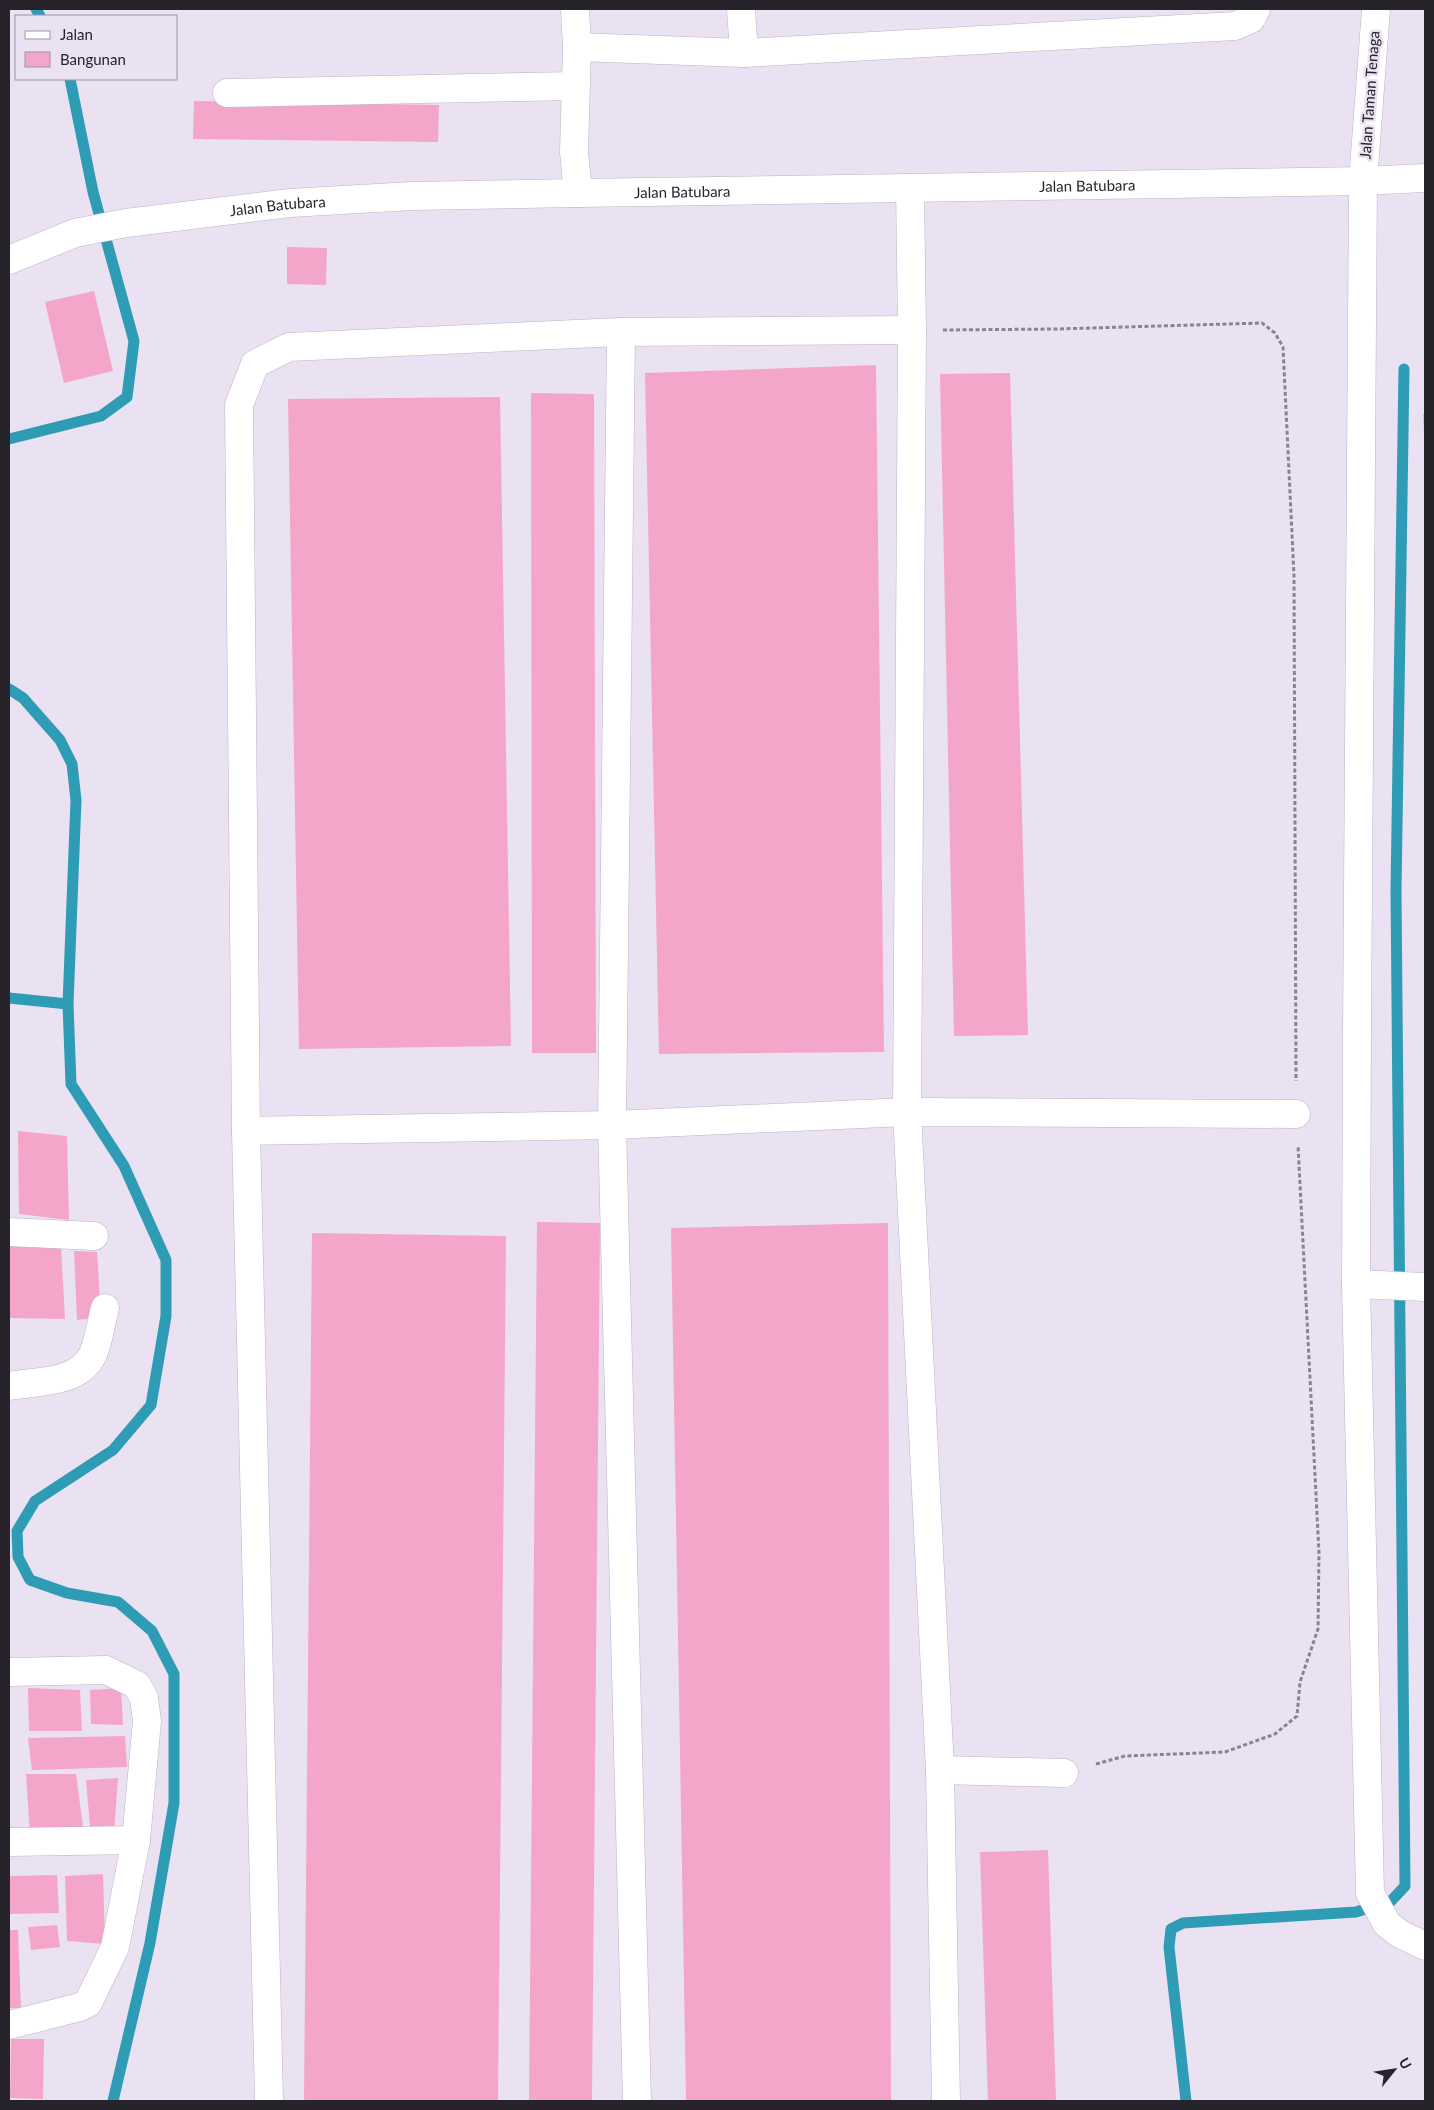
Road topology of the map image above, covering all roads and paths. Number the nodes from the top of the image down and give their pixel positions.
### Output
1 (576, 9) edge
2 (741, 9) edge
3 (1256, 9) edge
4 (1376, 9) edge
5 (577, 47) junction
6 (744, 52) junction
7 (575, 86) junction
8 (227, 93) dead end
9 (1425, 178) edge
10 (1363, 181) junction
11 (910, 188) junction
12 (578, 193) junction
13 (9, 260) edge
14 (912, 330) junction
15 (621, 332) junction
16 (907, 1112) junction
17 (1296, 1114) junction
18 (612, 1125) junction
19 (246, 1131) junction
20 (9, 1232) edge
21 (94, 1236) dead end
22 (1356, 1284) junction
23 (1407, 1286) edge
24 (105, 1308) dead end
25 (9, 1386) edge
26 (9, 1672) edge
27 (940, 1770) junction
28 (1064, 1773) joint
29 (136, 1840) junction
30 (9, 1842) edge
31 (1425, 1946) edge
32 (9, 2025) edge
33 (269, 2101) edge
34 (637, 2101) edge
35 (946, 2101) edge

1 - 5 street
2 - 6 street
3 - 6 street
4 - 10 street, Jalan Taman Tenaga
5 - 6 street
5 - 7 street
7 - 8 street
7 - 12 street
9 - 10 street, Jalan Batubara
10 - 11 street, Jalan Batubara
10 - 22 street, Jalan Taman Tenaga
11 - 12 street, Jalan Batubara
11 - 14 street
12 - 13 street, Jalan Batubara
14 - 15 street
14 - 16 street
14 - 17 path
15 - 18 street
15 - 19 street
16 - 17 street
16 - 18 street
16 - 27 street
17 - 28 path
18 - 19 street
18 - 34 street
19 - 33 street
20 - 21 street
22 - 23 street
22 - 31 street, Jalan Taman Tenaga
24 - 25 street
26 - 29 street
27 - 28 street
27 - 35 street
29 - 30 street
29 - 32 street

